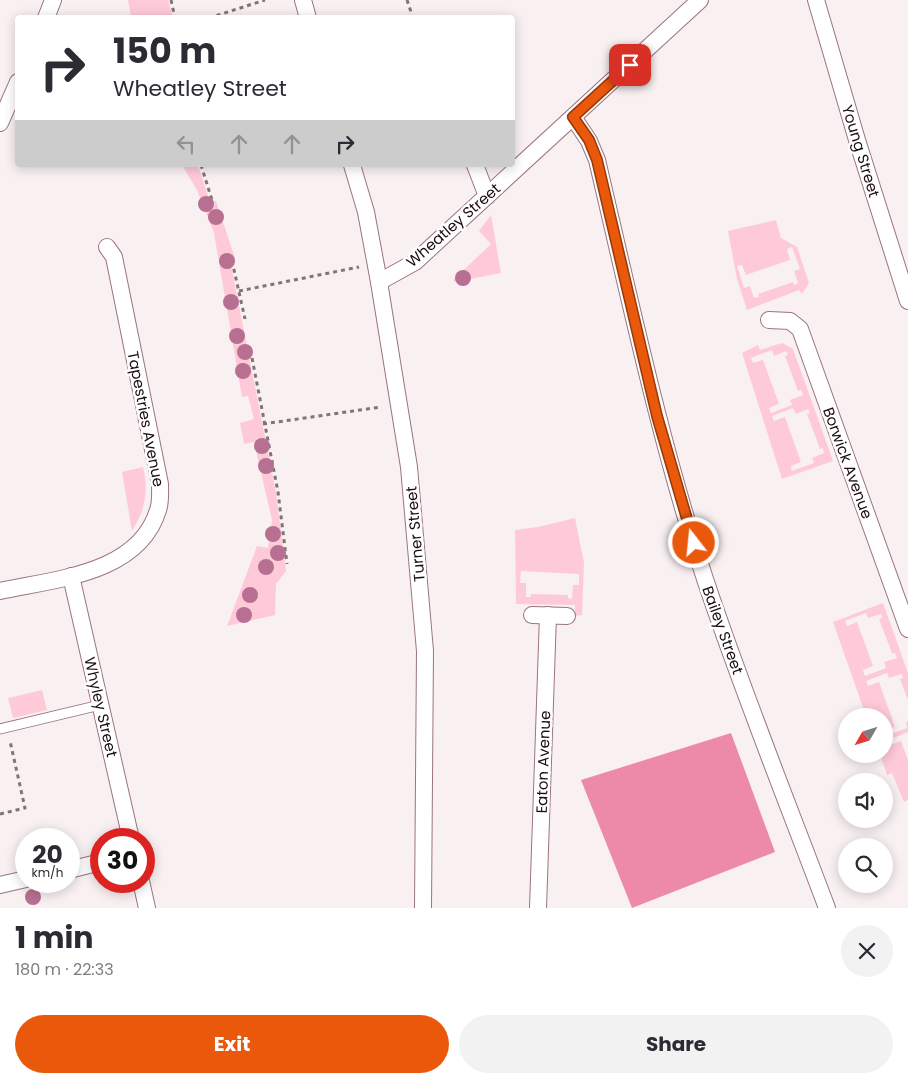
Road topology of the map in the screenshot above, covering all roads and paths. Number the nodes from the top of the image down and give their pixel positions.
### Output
1 (53, 0) edge
2 (171, 0) edge
3 (265, 0) edge
4 (303, 0) edge
5 (407, 0) edge
6 (700, 0) edge
7 (816, 0) edge
8 (47, 15) edge
9 (175, 15) edge
10 (218, 15) edge
11 (307, 15) edge
12 (412, 15) edge
13 (15, 89) edge
14 (573, 117) junction
15 (0, 122) edge
16 (204, 167) edge
17 (353, 167) edge
18 (476, 167) edge
19 (487, 196) junction
20 (212, 200) dead end
21 (106, 247) dead end
22 (232, 261) dead end
23 (364, 266) dead end
24 (379, 282) junction
25 (239, 291) junction
26 (908, 300) edge
27 (246, 319) dead end
28 (769, 320) dead end
29 (252, 358) dead end
30 (387, 406) dead end
31 (263, 424) junction
32 (287, 564) dead end
33 (71, 576) junction
34 (0, 591) edge
35 (567, 616) dead end
36 (908, 629) edge
37 (100, 705) junction
38 (0, 729) edge
39 (9, 735) dead end
40 (0, 813) edge
41 (128, 828) edge
42 (15, 882) edge
43 (0, 885) edge
44 (144, 893) edge
45 (147, 908) edge
46 (423, 908) edge
47 (538, 908) edge
48 (827, 908) edge

1 - 8 street
2 - 9 path
3 - 10 path
4 - 11 street
5 - 12 path
6 - 14 street, Wheatley Street
7 - 26 street, Young Street
13 - 15 street
14 - 19 street, Wheatley Street
14 - 48 street, Bailey Street
16 - 20 path
17 - 24 street, Turner Street
18 - 19 street
19 - 24 street, Wheatley Street
21 - 33 street, Tapestries Avenue
22 - 25 path
23 - 25 path
24 - 46 street, Turner Street
25 - 27 path
28 - 36 street, Borwick Avenue
29 - 31 path
30 - 31 path
31 - 32 path
33 - 34 street, Tapestries Avenue
33 - 37 street, Whyley Street
35 - 47 street, Eaton Avenue
37 - 38 lane
37 - 41 street, Whyley Street
39 - 40 path
42 - 43 street
44 - 45 street

